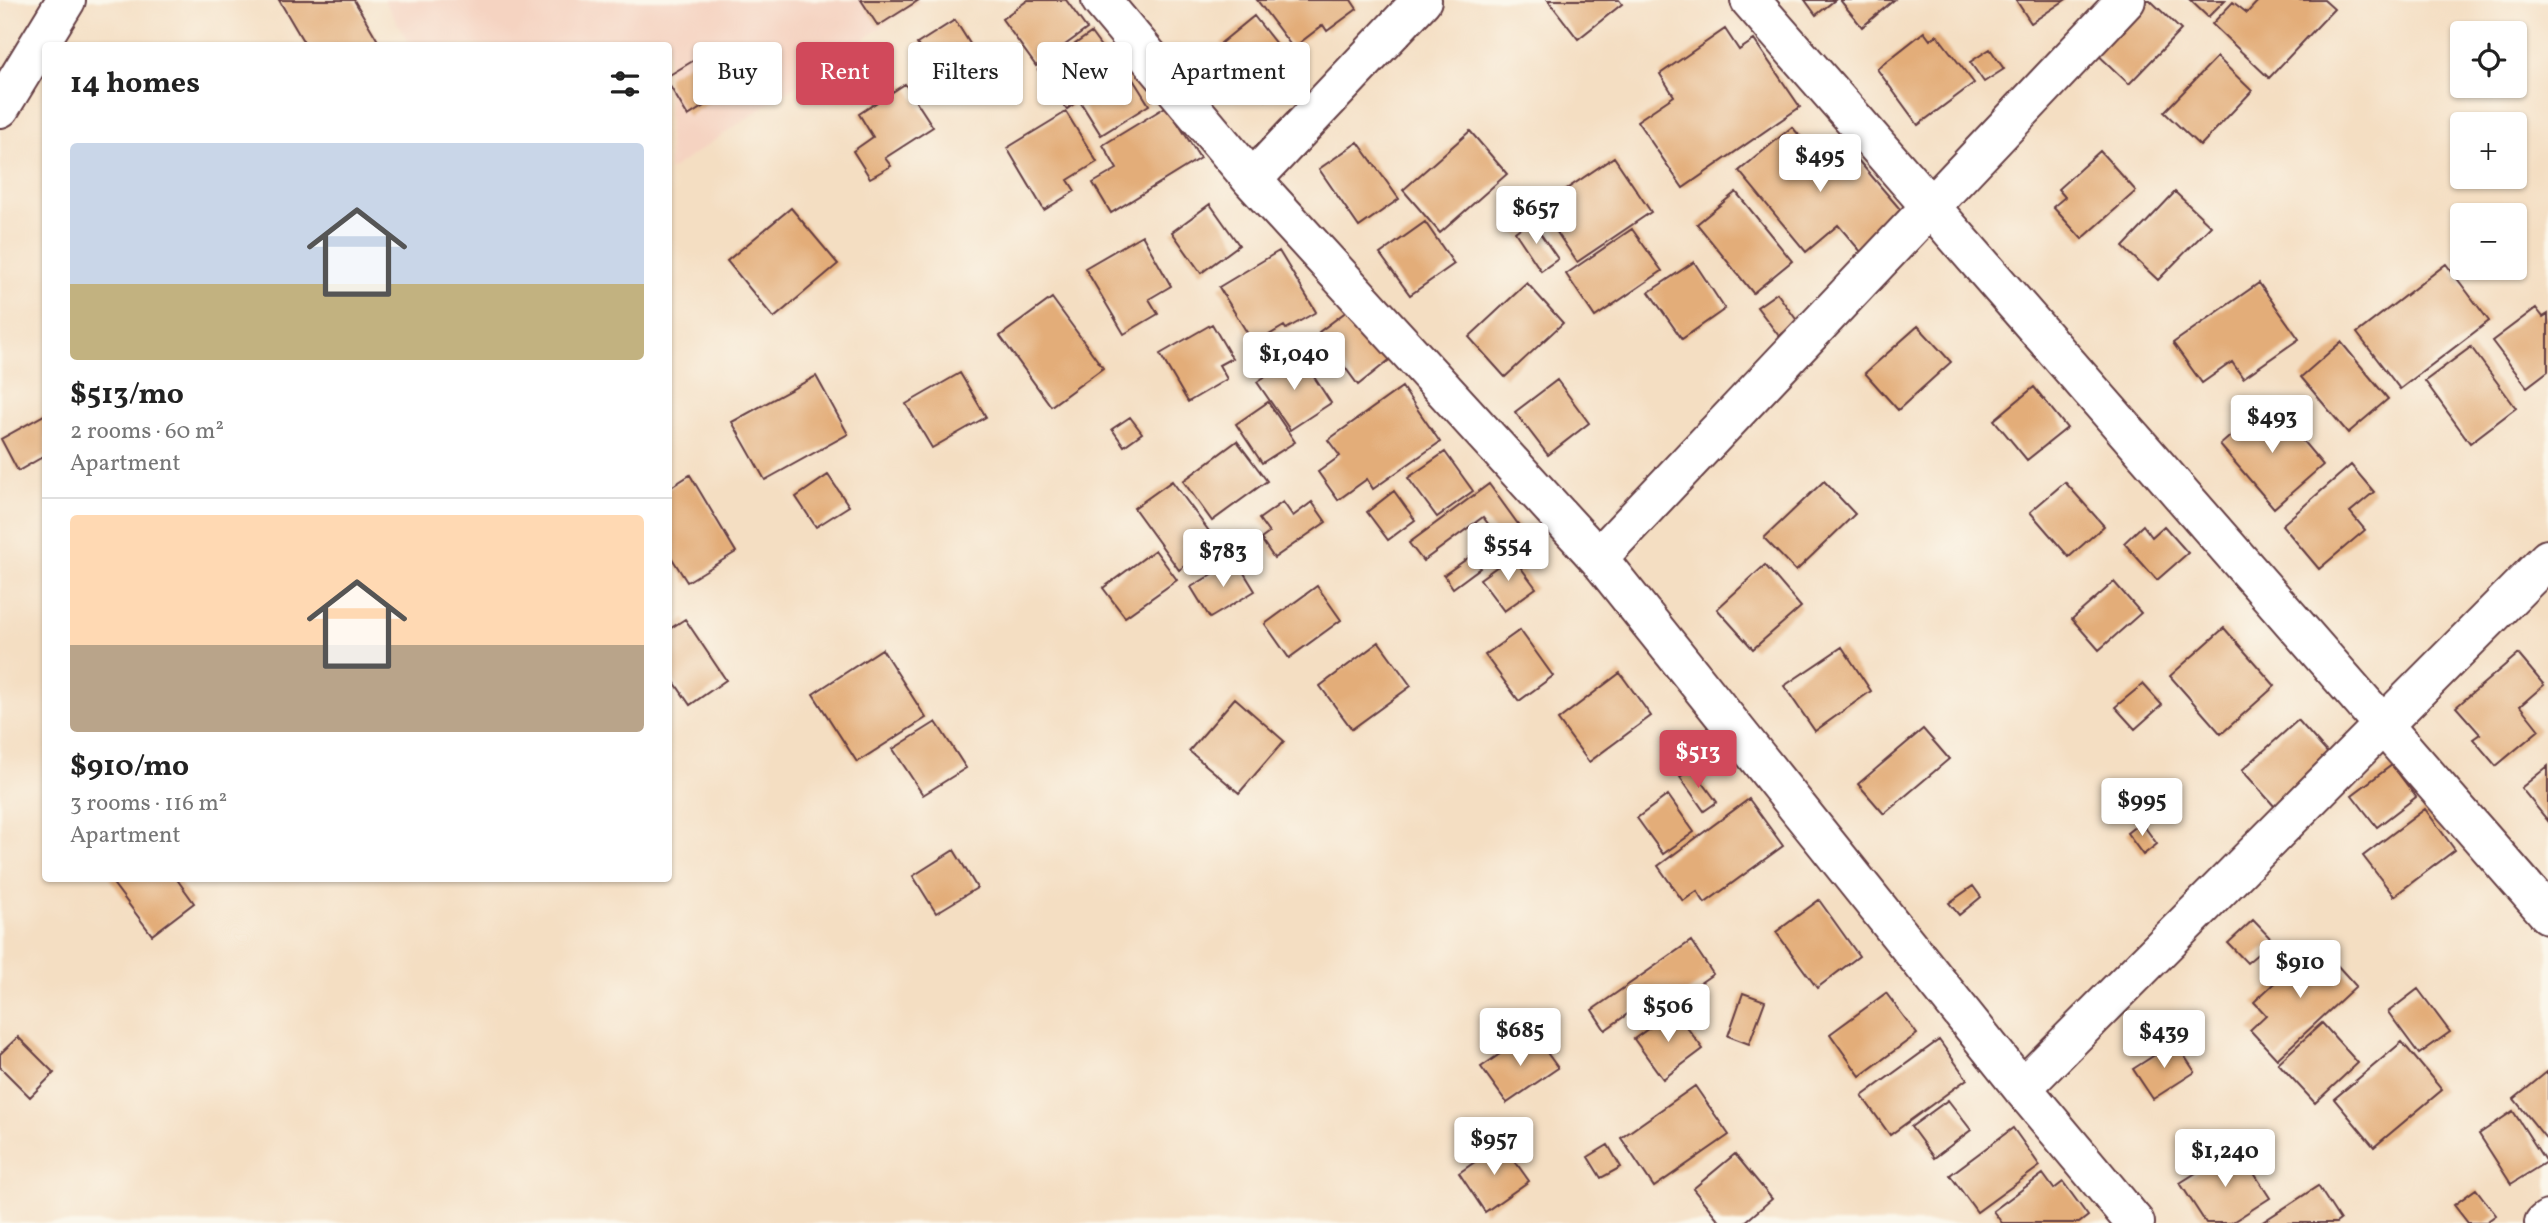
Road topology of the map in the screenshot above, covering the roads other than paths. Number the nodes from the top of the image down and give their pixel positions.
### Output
1 (66, 0) edge
2 (1101, 0) edge
3 (1422, 0) edge
4 (1750, 0) edge
5 (2126, 0) edge
6 (0, 108) edge
7 (1252, 180) junction
8 (1930, 207) junction
9 (1598, 558) junction
10 (2548, 559) edge
11 (2385, 725) junction
12 (2548, 914) edge
13 (2022, 1088) junction
14 (2135, 1223) edge

1 - 6 street
2 - 7 street
3 - 7 street
4 - 8 street
5 - 8 street
7 - 9 street
8 - 9 street
8 - 11 street
9 - 13 street
10 - 11 street
11 - 12 street
11 - 13 street
13 - 14 street

